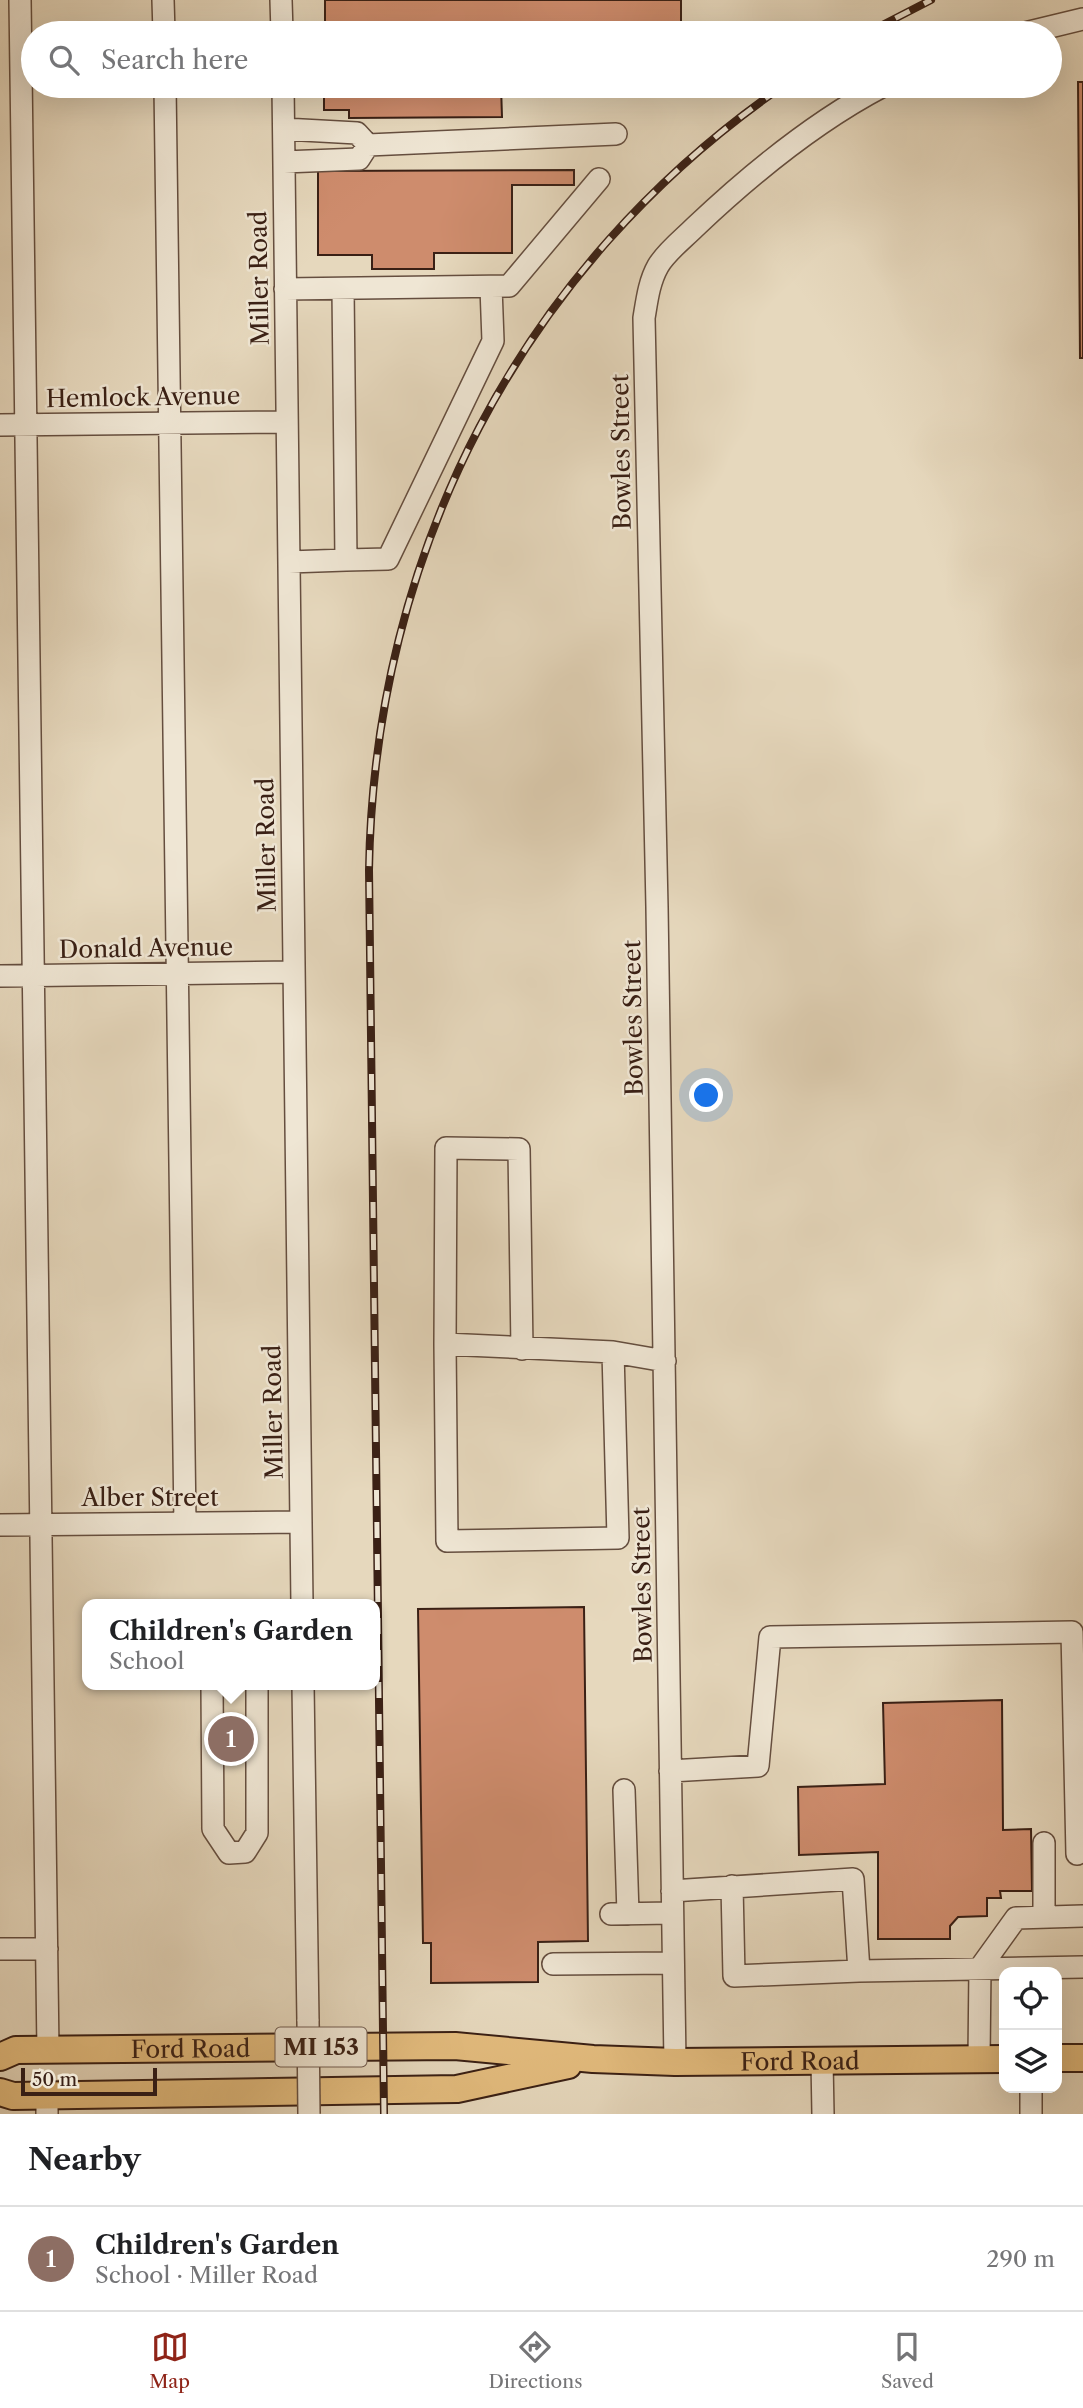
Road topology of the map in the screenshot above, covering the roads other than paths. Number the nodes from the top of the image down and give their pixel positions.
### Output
1 (20, 0) edge
2 (163, 0) edge
3 (281, 0) edge
4 (1083, 19) edge
5 (164, 21) edge
6 (282, 21) edge
7 (1062, 24) edge
8 (21, 71) edge
9 (21, 98) edge
10 (165, 98) edge
11 (283, 98) edge
12 (860, 98) edge
13 (284, 129) junction
14 (616, 134) dead end
15 (368, 145) junction
16 (284, 162) junction
17 (598, 178) dead end
18 (491, 286) junction
19 (285, 289) junction
20 (343, 289) junction
21 (286, 422) junction
22 (170, 423) junction
23 (26, 424) junction
24 (0, 425) edge
25 (346, 560) junction
26 (289, 562) junction
27 (294, 972) junction
28 (177, 974) junction
29 (0, 976) edge
30 (33, 976) junction
31 (445, 1344) junction
32 (523, 1349) junction
33 (613, 1352) junction
34 (665, 1361) junction
35 (301, 1522) junction
36 (185, 1523) junction
37 (41, 1524) junction
38 (0, 1525) edge
39 (302, 1599) edge
40 (212, 1690) edge
41 (257, 1690) edge
42 (303, 1690) edge
43 (670, 1771) junction
44 (624, 1790) dead end
45 (1044, 1843) dead end
46 (1077, 1854) dead end
47 (732, 1886) junction
48 (672, 1891) junction
49 (672, 1913) junction
50 (1083, 1916) edge
51 (1044, 1917) junction
52 (0, 1949) edge
53 (47, 1949) junction
54 (673, 1963) junction
55 (553, 1964) dead end
56 (1083, 1967) edge
57 (980, 1968) junction
58 (859, 1971) junction
59 (48, 2050) junction
60 (0, 2057) edge
61 (1062, 2058) edge
62 (1083, 2058) edge
63 (593, 2059) junction
64 (991, 2059) edge
65 (822, 2061) junction
66 (675, 2062) junction
67 (0, 2092) edge
68 (1031, 2093) edge
69 (47, 2104) edge
70 (309, 2114) edge
71 (822, 2114) edge
72 (1031, 2114) edge

1 - 8 street
2 - 5 street
3 - 6 street
4 - 7 street
9 - 23 street
10 - 22 street
11 - 13 street, Miller Road
12 - 34 street, Bowles Street
13 - 15 street
13 - 16 street, Miller Road
14 - 15 street
15 - 16 street
16 - 19 street, Miller Road
17 - 18 street
18 - 20 street
18 - 25 street
19 - 20 street
19 - 21 street, Miller Road
20 - 25 street
21 - 22 street, Hemlock Avenue
21 - 26 street, Miller Road
22 - 23 street, Hemlock Avenue
22 - 28 street
23 - 24 street, Hemlock Avenue
23 - 30 street
25 - 26 street
26 - 27 street, Miller Road
27 - 28 street, Donald Avenue
27 - 35 street, Miller Road
28 - 30 street, Donald Avenue
28 - 36 street
29 - 30 street, Donald Avenue
30 - 37 street
31 - 32 street
31 - 32 street
31 - 33 street
32 - 33 street
33 - 34 street
34 - 43 street, Bowles Street
35 - 36 street, Alber Street
35 - 39 street, Miller Road
36 - 37 street, Alber Street
37 - 38 street, Alber Street
37 - 53 street
40 - 41 street
42 - 70 street, bridge
43 - 46 street
43 - 48 street, Bowles Street
44 - 49 street
45 - 51 street
47 - 48 street
47 - 58 street
47 - 58 street
48 - 49 street, Bowles Street
49 - 54 street, Bowles Street
50 - 51 street
51 - 57 street
52 - 53 street
53 - 59 street
54 - 55 street
54 - 66 street, Bowles Street
56 - 57 street
57 - 58 street
57 - 64 street
59 - 60 main road, Ford Road / MI 153
59 - 63 main road, Ford Road / MI 153
61 - 62 main road
63 - 66 main road, Ford Road / MI 153
63 - 69 main road, Ford Road / MI 153
64 - 65 main road, Ford Road / MI 153
65 - 66 main road, Ford Road / MI 153
65 - 71 street
67 - 69 main road, Ford Road / MI 153
68 - 72 street

